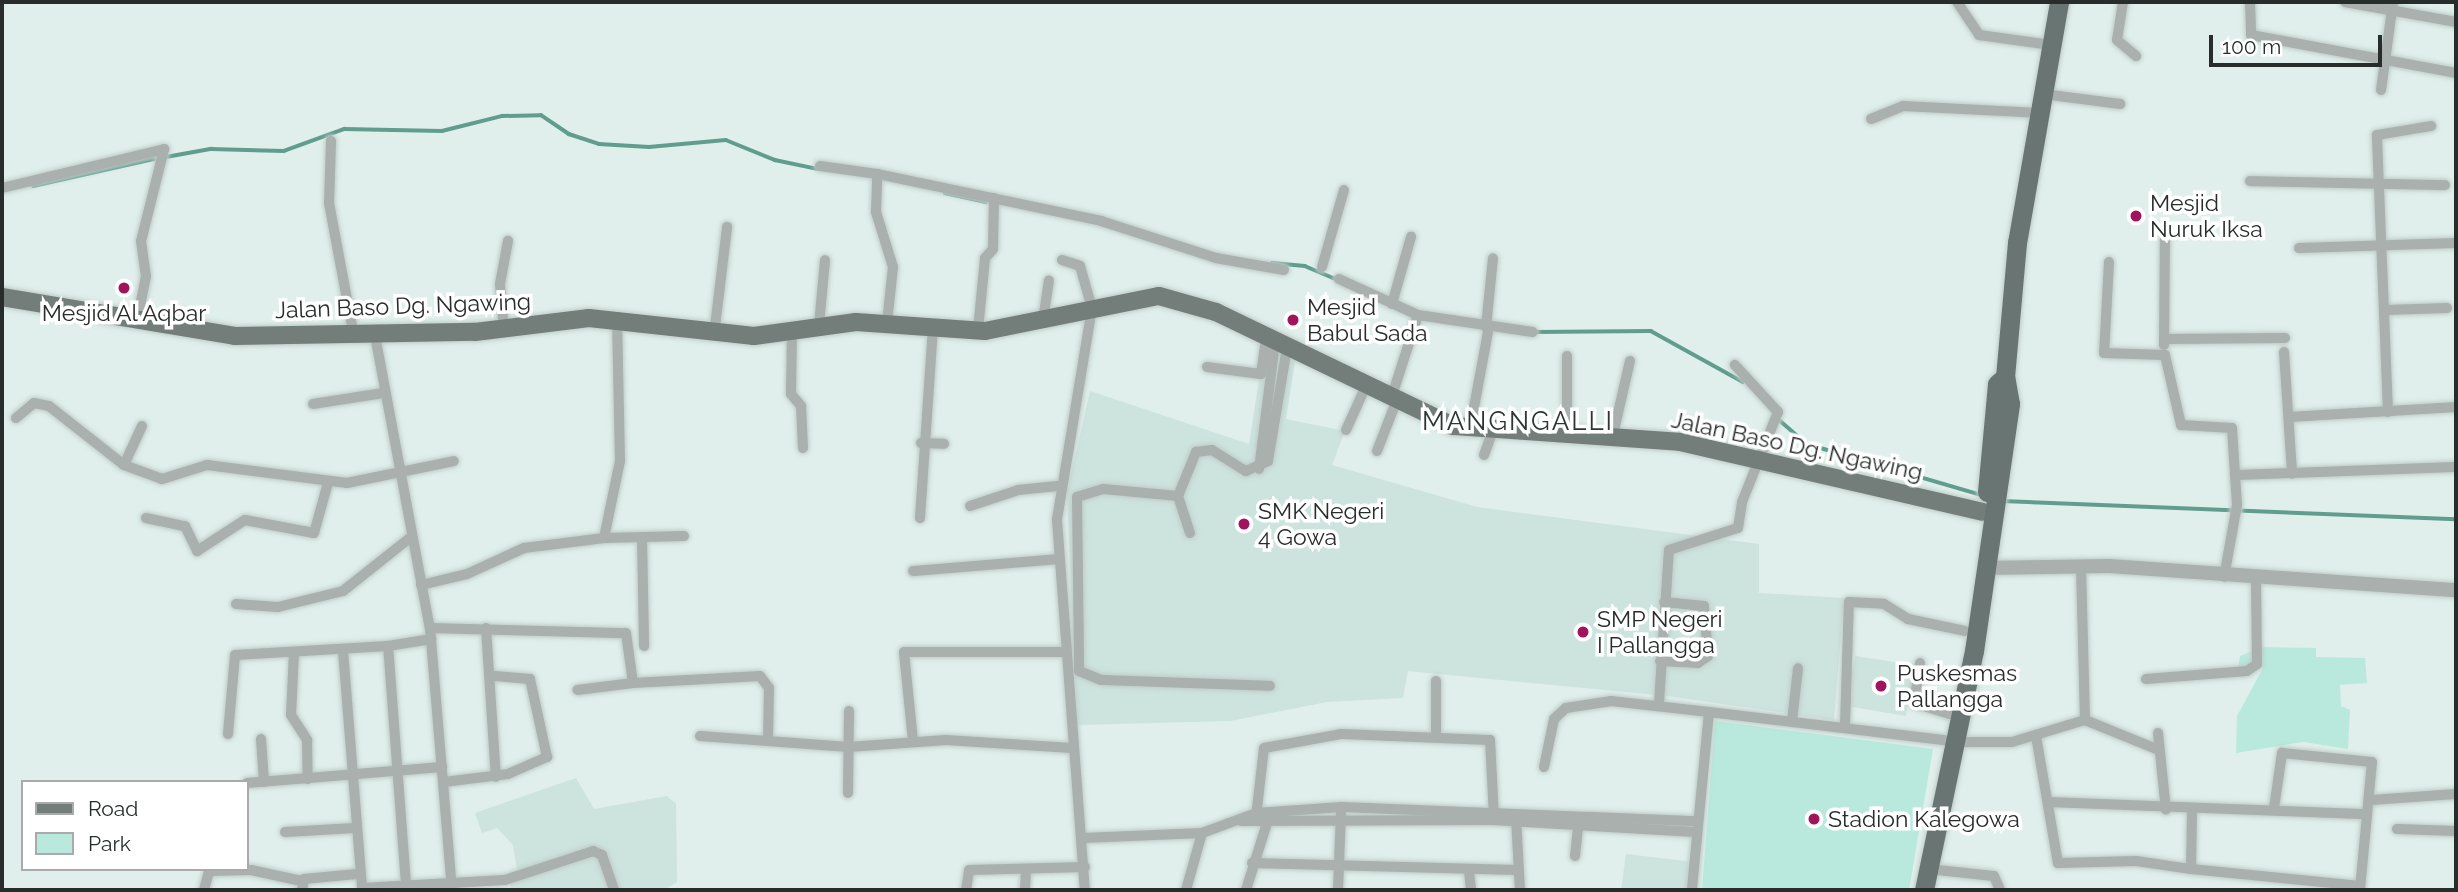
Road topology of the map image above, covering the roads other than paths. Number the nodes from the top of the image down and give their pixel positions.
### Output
1 (1957, 2) edge
2 (2059, 2) edge
3 (2123, 2) edge
4 (2250, 2) edge
5 (2345, 2) edge
6 (2393, 7) edge
7 (2456, 22) edge
8 (2051, 45) junction
9 (2136, 56) dead end
10 (2384, 63) junction
11 (2456, 73) edge
12 (2381, 90) dead end
13 (2041, 104) junction
14 (2120, 104) dead end
15 (1871, 119) dead end
16 (2431, 126) dead end
17 (331, 141) dead end
18 (820, 166) dead end
19 (877, 178) junction
20 (2250, 181) dead end
21 (2382, 185) junction
22 (2445, 185) dead end
23 (2, 187) edge
24 (1344, 190) dead end
25 (993, 202) junction
26 (727, 228) dead end
27 (1411, 237) dead end
28 (2165, 240) dead end
29 (508, 241) dead end
30 (2456, 243) edge
31 (2386, 246) junction
32 (2299, 248) dead end
33 (1493, 258) dead end
34 (825, 260) dead end
35 (1062, 260) dead end
36 (2109, 262) dead end
37 (1322, 267) dead end
38 (1284, 270) dead end
39 (1339, 279) dead end
40 (1049, 280) dead end
41 (2, 297) edge
42 (1392, 304) junction
43 (1092, 308) junction
44 (2447, 308) dead end
45 (2386, 310) junction
46 (1418, 316) junction
47 (1043, 320) junction
48 (137, 321) junction
49 (617, 321) junction
50 (887, 323) junction
51 (819, 325) junction
52 (933, 327) junction
53 (1487, 329) junction
54 (374, 330) junction
55 (792, 330) junction
56 (978, 330) junction
57 (353, 331) junction
58 (504, 331) junction
59 (1533, 332) dead end
60 (714, 335) junction
61 (2285, 338) dead end
62 (2165, 339) junction
63 (1277, 349) junction
64 (2284, 352) dead end
65 (2165, 355) junction
66 (1567, 356) dead end
67 (1630, 361) dead end
68 (1735, 365) dead end
69 (1207, 367) dead end
70 (1366, 386) junction
71 (383, 393) junction
72 (1394, 400) junction
73 (313, 404) dead end
74 (2456, 407) edge
75 (2388, 412) junction
76 (2290, 417) junction
77 (16, 418) dead end
78 (142, 426) dead end
79 (1470, 429) junction
80 (1346, 430) dead end
81 (1492, 433) junction
82 (1613, 435) junction
83 (1567, 436) junction
84 (921, 443) junction
85 (944, 444) dead end
86 (803, 448) dead end
87 (1377, 451) dead end
88 (1484, 455) dead end
89 (454, 461) dead end
90 (1756, 461) junction
91 (124, 465) junction
92 (2456, 467) edge
93 (2292, 474) junction
94 (398, 475) junction
95 (2235, 475) junction
96 (328, 483) junction
97 (1058, 486) junction
98 (1178, 496) junction
99 (1990, 501) junction
100 (970, 506) dead end
101 (146, 518) dead end
102 (920, 518) dead end
103 (1190, 533) dead end
104 (684, 536) dead end
105 (411, 537) junction
106 (642, 537) junction
107 (604, 538) junction
108 (1058, 559) junction
109 (2081, 567) junction
110 (1985, 568) junction
111 (913, 571) dead end
112 (2224, 577) junction
113 (2256, 578) junction
114 (421, 584) junction
115 (2456, 590) edge
116 (1664, 602) junction
117 (236, 604) dead end
118 (486, 628) junction
119 (1965, 631) junction
120 (430, 633) junction
121 (388, 646) junction
122 (644, 646) dead end
123 (343, 651) junction
124 (294, 652) junction
125 (1063, 652) junction
126 (1660, 661) junction
127 (1920, 663) dead end
128 (1798, 668) dead end
129 (492, 676) junction
130 (2146, 679) dead end
131 (1436, 681) dead end
132 (633, 683) junction
133 (1270, 686) dead end
134 (577, 690) dead end
135 (1659, 703) junction
136 (849, 711) dead end
137 (1709, 712) junction
138 (1950, 714) junction
139 (2085, 720) junction
140 (1792, 721) junction
141 (1845, 726) junction
142 (2158, 733) dead end
143 (228, 734) dead end
144 (1436, 735) junction
145 (700, 736) dead end
146 (2036, 736) junction
147 (261, 739) dead end
148 (768, 739) junction
149 (913, 741) junction
150 (1952, 741) junction
151 (849, 747) junction
152 (1072, 748) junction
153 (2159, 750) junction
154 (442, 767) junction
155 (1544, 767) dead end
156 (397, 769) junction
157 (353, 775) junction
158 (496, 777) junction
159 (308, 779) junction
160 (264, 782) junction
161 (443, 782) junction
162 (248, 783) edge
163 (848, 793) dead end
164 (2456, 794) edge
165 (2371, 800) junction
166 (2049, 802) junction
167 (2274, 808) junction
168 (2166, 810) junction
169 (2192, 810) junction
170 (1341, 812) junction
171 (2367, 814) junction
172 (1495, 816) junction
173 (1516, 819) junction
174 (1259, 820) junction
175 (1644, 825) junction
176 (1578, 827) junction
177 (1696, 827) junction
178 (355, 828) junction
179 (2397, 829) dead end
180 (2456, 831) edge
181 (285, 832) dead end
182 (1202, 833) junction
183 (1083, 838) junction
184 (1575, 856) dead end
185 (1252, 863) junction
186 (1085, 867) junction
187 (1339, 867) junction
188 (1928, 869) junction
189 (2191, 869) junction
190 (248, 870) edge
191 (1518, 870) junction
192 (209, 871) edge
193 (1027, 871) junction
194 (1469, 871) junction
195 (357, 874) junction
196 (506, 885) edge
197 (302, 886) edge
198 (401, 886) edge
199 (452, 887) edge
200 (2360, 888) edge
201 (204, 890) edge
202 (614, 890) edge
203 (966, 890) edge
204 (1024, 890) edge
205 (1085, 890) edge
206 (1186, 890) edge
207 (1246, 890) edge
208 (1338, 890) edge
209 (1471, 890) edge
210 (1520, 890) edge
211 (1692, 890) edge
212 (1924, 890) edge
213 (2000, 890) edge

1 - 8 street
2 - 8 highway
3 - 9 street
4 - 10 street
5 - 6 street
6 - 7 street
6 - 10 street
8 - 13 highway
10 - 11 street
10 - 12 street
13 - 14 street
13 - 15 street
13 - 99 highway
16 - 21 street
17 - 57 street
18 - 19 street
19 - 25 street
19 - 50 street
20 - 21 street
21 - 22 street
21 - 31 street
23 - 48 street
24 - 37 street
25 - 38 street
25 - 56 street
26 - 60 street
27 - 42 street
28 - 62 street
29 - 58 street
30 - 31 street
31 - 32 street
31 - 45 street
33 - 53 street
34 - 51 street
35 - 43 street
36 - 65 street
39 - 42 street
40 - 47 street
41 - 48 main road, Jalan Baso Dg. Ngawing
42 - 46 street
43 - 47 main road, Jalan Baso Dg. Ngawing
43 - 63 main road, Jalan Baso Dg. Ngawing
43 - 97 street
44 - 45 street
45 - 75 street
46 - 53 street
46 - 72 street
47 - 56 main road, Jalan Baso Dg. Ngawing
48 - 57 main road, Jalan Baso Dg. Ngawing
49 - 58 main road, Jalan Baso Dg. Ngawing
49 - 60 main road, Jalan Baso Dg. Ngawing
49 - 107 street
50 - 51 main road, Jalan Baso Dg. Ngawing
50 - 52 main road, Jalan Baso Dg. Ngawing
51 - 55 main road, Jalan Baso Dg. Ngawing
52 - 56 main road, Jalan Baso Dg. Ngawing
52 - 84 street
53 - 59 street
53 - 79 street
54 - 57 main road, Jalan Baso Dg. Ngawing
54 - 58 main road, Jalan Baso Dg. Ngawing
54 - 71 street
55 - 60 main road, Jalan Baso Dg. Ngawing
55 - 86 street
61 - 62 street
62 - 65 street
63 - 69 street
63 - 70 main road, Jalan Baso Dg. Ngawing
63 - 98 street
64 - 76 street
65 - 95 street
66 - 83 street
67 - 82 street
68 - 90 street
70 - 72 main road, Jalan Baso Dg. Ngawing
70 - 80 street
71 - 73 street
71 - 94 street
72 - 79 main road, Jalan Baso Dg. Ngawing
72 - 87 street
74 - 75 street
75 - 76 street
76 - 93 street
77 - 91 street
78 - 91 street
79 - 81 main road, Jalan Baso Dg. Ngawing
81 - 83 main road, Jalan Baso Dg. Ngawing
81 - 88 street
82 - 83 main road, Jalan Baso Dg. Ngawing
82 - 90 main road, Jalan Baso Dg. Ngawing
84 - 85 street
84 - 102 street
89 - 94 street
90 - 99 main road, Jalan Baso Dg. Ngawing
90 - 116 street
91 - 96 street
92 - 93 street
93 - 95 street
94 - 96 street
94 - 105 street
95 - 112 street
96 - 101 street
97 - 100 street
97 - 108 street
98 - 103 street
98 - 133 street
99 - 110 highway
99 - 119 highway
104 - 106 street
105 - 114 street
105 - 117 street
106 - 107 street
106 - 122 street
107 - 114 street
108 - 111 street
108 - 125 street
109 - 110 street
109 - 112 street
109 - 139 street
110 - 150 highway
112 - 113 street
113 - 115 street
113 - 130 street
114 - 120 street
116 - 126 street
116 - 126 street
118 - 120 street
118 - 129 street
118 - 132 street
119 - 138 highway
119 - 141 street
120 - 121 street
120 - 154 street
121 - 123 street
121 - 156 street
123 - 124 street
123 - 157 street
124 - 143 street
124 - 159 street
125 - 149 street
125 - 152 street
126 - 135 street
127 - 138 street
128 - 140 street
129 - 158 street
129 - 158 street
131 - 144 street
132 - 134 street
132 - 148 street
135 - 137 street
135 - 155 street
136 - 151 street
137 - 140 street
137 - 177 street
138 - 150 highway
139 - 146 street
139 - 153 street
140 - 141 street
141 - 150 street
142 - 153 street
144 - 172 street
144 - 174 street
145 - 148 street
146 - 150 street
146 - 166 street
147 - 160 street
148 - 151 street
149 - 151 street
149 - 152 street
150 - 188 highway
151 - 163 street
152 - 183 street
153 - 168 street
154 - 156 street
154 - 161 street
156 - 157 street
156 - 198 street
157 - 159 street
157 - 178 street
158 - 161 street
159 - 160 street
160 - 162 street
161 - 199 street
164 - 165 street
165 - 167 street
165 - 171 street
166 - 168 street
166 - 189 street
167 - 169 street
167 - 171 street
168 - 169 street
169 - 189 street
170 - 172 street
170 - 174 street
170 - 174 street
170 - 187 street
171 - 200 street
172 - 173 street
173 - 175 street
173 - 176 street
173 - 191 street
174 - 182 street
174 - 185 street
175 - 176 street
175 - 177 street
176 - 184 street
177 - 211 street
178 - 181 street
178 - 195 street
179 - 180 street
182 - 183 street
182 - 206 street
183 - 186 street
185 - 187 street
185 - 207 street
186 - 193 street
186 - 205 street
187 - 194 street
187 - 208 street
188 - 212 highway
188 - 213 street
189 - 200 street
190 - 197 street
191 - 194 street
191 - 210 street
192 - 201 street
193 - 203 street
193 - 204 street
194 - 209 street
195 - 197 street
195 - 198 street
196 - 199 street
196 - 202 street
198 - 199 street

